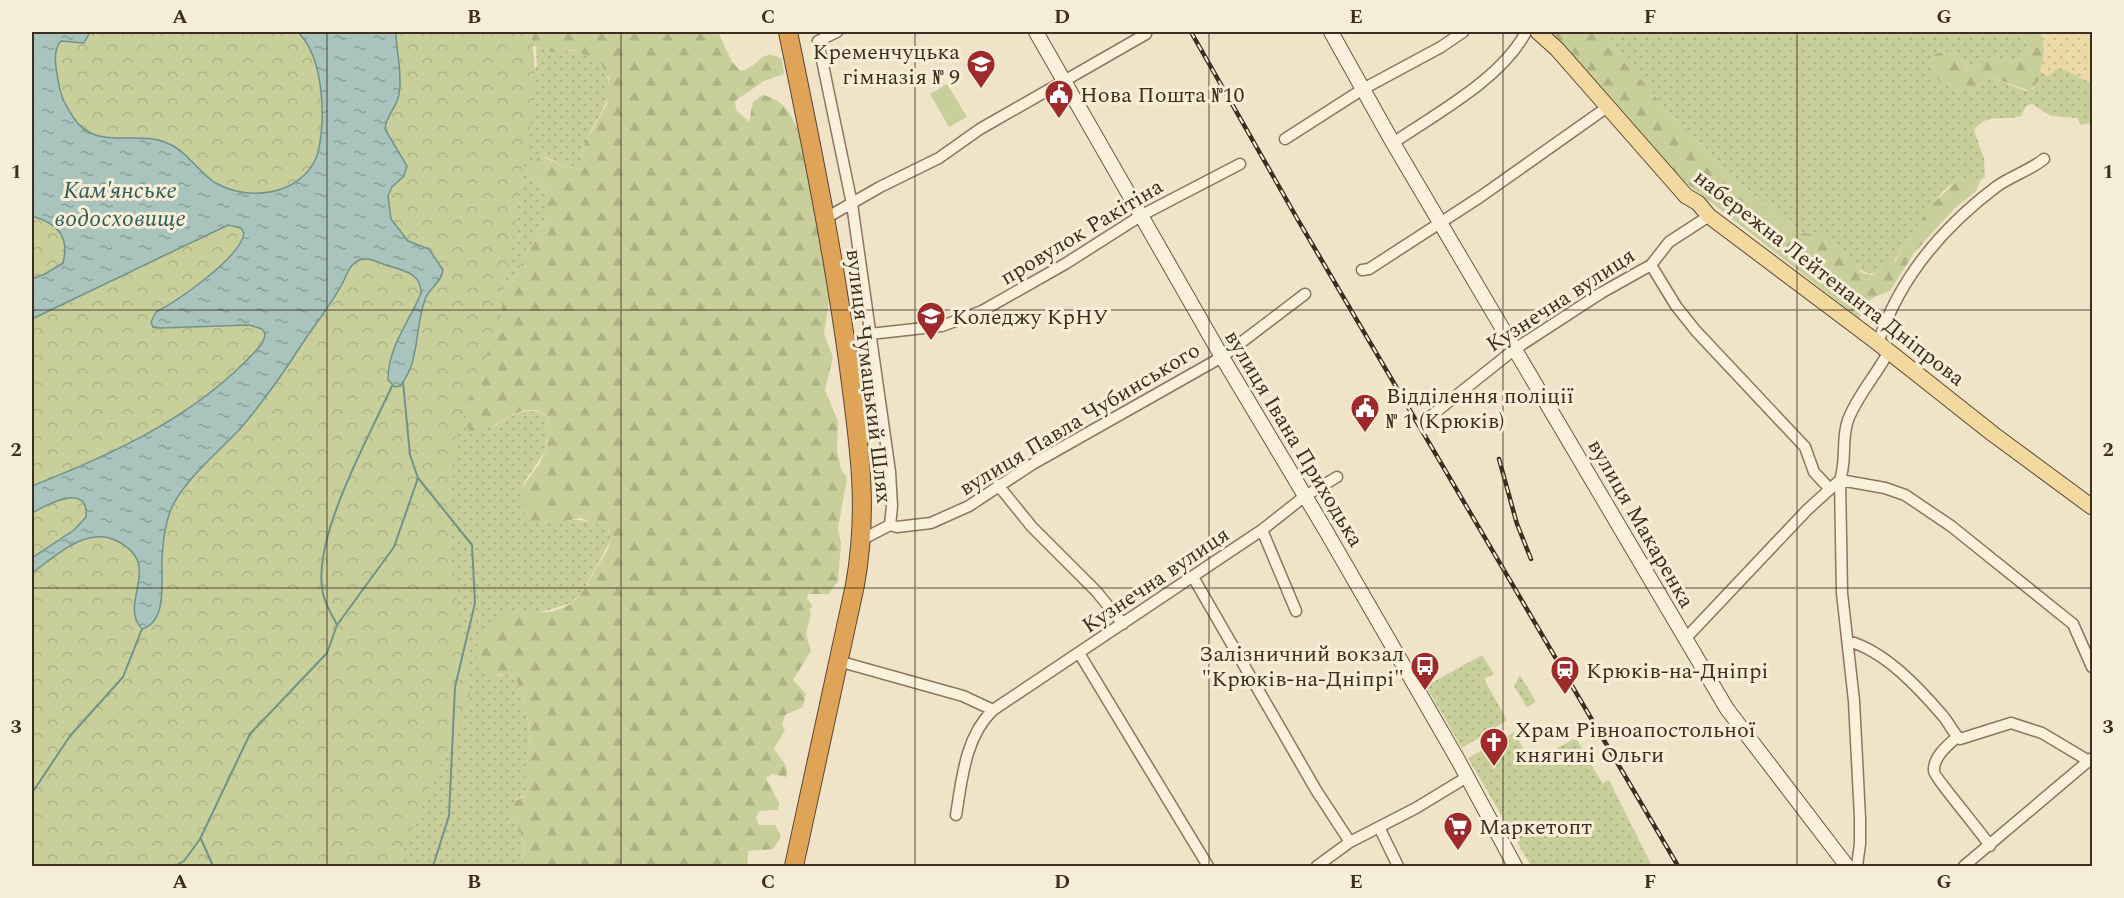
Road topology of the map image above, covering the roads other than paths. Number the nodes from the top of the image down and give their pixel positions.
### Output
1 (788, 32) edge
2 (837, 32) edge
3 (1036, 32) edge
4 (1331, 32) edge
5 (1463, 32) edge
6 (1526, 32) edge
7 (1538, 32) edge
8 (1146, 34) dead end
9 (1065, 81) junction
10 (1362, 89) junction
11 (1606, 108) junction
12 (1285, 139) dead end
13 (1393, 143) junction
14 (2044, 159) dead end
15 (1240, 164) dead end
16 (852, 204) junction
17 (1142, 214) junction
18 (1709, 216) junction
19 (826, 218) junction
20 (1440, 222) junction
21 (1651, 266) junction
22 (1362, 270) dead end
23 (1305, 294) dead end
24 (870, 334) junction
25 (1884, 347) junction
26 (1515, 349) junction
27 (1222, 357) junction
28 (1432, 415) dead end
29 (1337, 477) dead end
30 (1840, 480) junction
31 (998, 485) junction
32 (1829, 488) junction
33 (1305, 496) junction
34 (2092, 507) edge
35 (890, 525) junction
36 (1262, 530) junction
37 (863, 539) junction
38 (1193, 577) junction
39 (1296, 611) dead end
40 (1123, 624) junction
41 (1685, 639) junction
42 (1848, 641) junction
43 (1080, 653) junction
44 (838, 661) junction
45 (2092, 667) edge
46 (993, 710) junction
47 (1957, 737) junction
48 (2091, 759) edge
49 (1467, 777) junction
50 (956, 815) dead end
51 (1379, 827) junction
52 (1350, 842) junction
53 (1990, 846) junction
54 (1324, 864) edge
55 (794, 867) edge
56 (1208, 867) edge
57 (1398, 867) edge
58 (1515, 867) edge
59 (1847, 867) edge
60 (1857, 867) edge
61 (1964, 867) edge

1 - 19 highway, вулиця Чумацький Шлях
2 - 16 street
3 - 9 main road, вулиця Івана Приходька
4 - 10 main road, вулиця Макаренка
5 - 10 street
6 - 13 street
7 - 11 main road, набережна Лейтенанта Дніпрова
8 - 9 street
9 - 16 street
9 - 17 main road, вулиця Івана Приходька
10 - 12 street
10 - 13 main road, вулиця Макаренка
11 - 18 main road, набережна Лейтенанта Дніпрова
11 - 20 street
13 - 20 main road, вулиця Макаренка
14 - 25 street
15 - 17 street, провулок Ракітіна
16 - 19 street
16 - 24 street
17 - 24 street, провулок Ракітіна
17 - 27 main road, вулиця Івана Приходька
18 - 21 street, Кузнечна вулиця
18 - 25 main road, набережна Лейтенанта Дніпрова
19 - 37 highway, вулиця Чумацький Шлях
20 - 22 street
20 - 26 main road, вулиця Макаренка
21 - 26 street, Кузнечна вулиця
21 - 32 street
23 - 27 street, вулиця Павла Чубинського
24 - 35 street
25 - 30 street
25 - 34 main road, набережна Лейтенанта Дніпрова
26 - 28 street, Кузнечна вулиця
26 - 41 main road, вулиця Макаренка
27 - 31 street, вулиця Павла Чубинського
27 - 33 main road, вулиця Івана Приходька
29 - 33 street, Кузнечна вулиця
30 - 32 street
30 - 42 street
30 - 45 street
31 - 35 street, вулиця Павла Чубинського
31 - 40 street
32 - 41 street
33 - 36 street, Кузнечна вулиця
33 - 49 main road, вулиця Івана Приходька
35 - 37 street
36 - 38 street, Кузнечна вулиця
36 - 39 street
37 - 44 highway, вулиця Чумацький Шлях
38 - 40 street, Кузнечна вулиця
38 - 52 street
40 - 43 street, Кузнечна вулиця
41 - 59 main road, вулиця Макаренка
42 - 47 street
42 - 60 street
43 - 46 street, Кузнечна вулиця
43 - 56 street
44 - 46 street
44 - 55 highway, вулиця Чумацький Шлях
46 - 50 street, Кузнечна вулиця
47 - 48 street
47 - 53 street
48 - 53 street
49 - 51 street
49 - 58 main road, вулиця Івана Приходька
51 - 52 street
51 - 57 street
52 - 54 street
53 - 61 street

